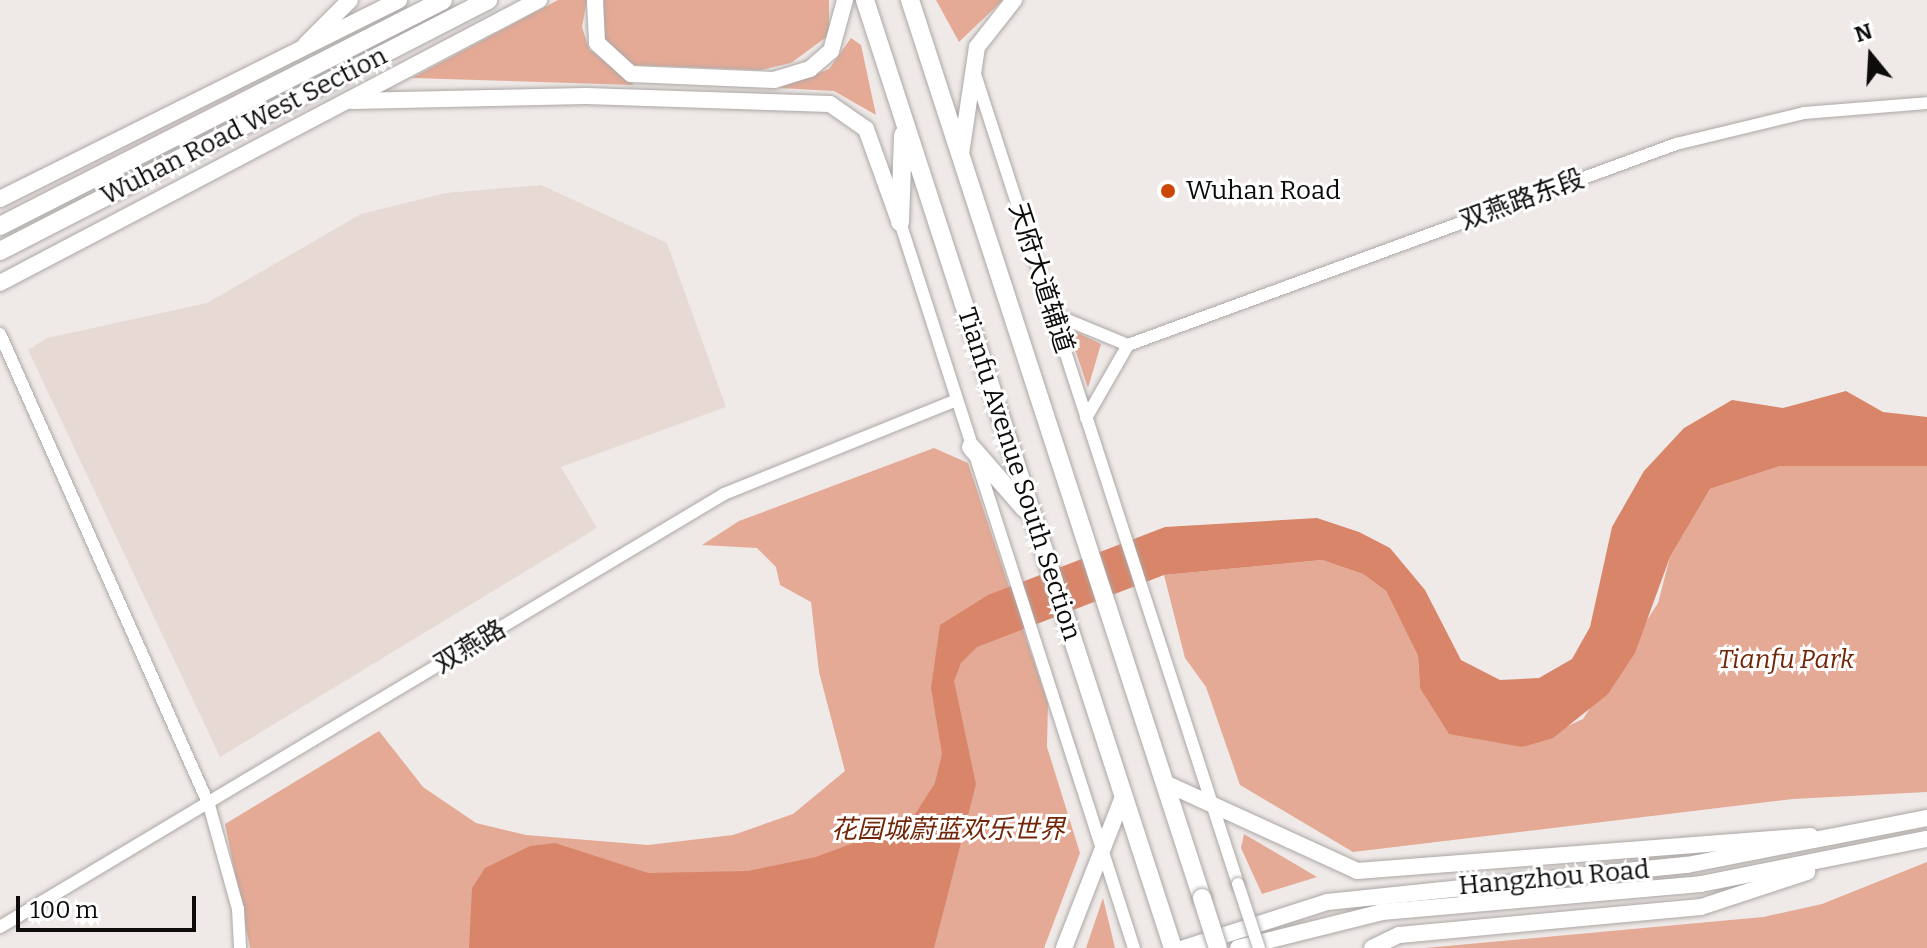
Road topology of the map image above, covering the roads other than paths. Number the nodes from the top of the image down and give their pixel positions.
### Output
1 (350, 0) edge
2 (399, 0) edge
3 (443, 0) edge
4 (488, 0) edge
5 (539, 0) edge
6 (595, 0) edge
7 (845, 0) edge
8 (865, 0) edge
9 (910, 0) edge
10 (1014, 0) edge
11 (291, 58) junction
12 (972, 64) junction
13 (352, 101) junction
14 (1927, 103) edge
15 (904, 120) junction
16 (961, 155) junction
17 (0, 199) edge
18 (900, 222) junction
19 (0, 226) edge
20 (0, 251) edge
21 (0, 283) edge
22 (1053, 314) junction
23 (0, 334) edge
24 (1128, 345) junction
25 (957, 400) junction
26 (1086, 418) junction
27 (971, 447) junction
28 (1032, 517) junction
29 (1165, 783) junction
30 (1122, 799) junction
31 (209, 805) junction
32 (1212, 805) junction
33 (1927, 818) edge
34 (1853, 836) junction
35 (1927, 839) edge
36 (1103, 851) junction
37 (1834, 860) junction
38 (0, 927) edge
39 (240, 948) edge
40 (1064, 948) edge
41 (1134, 948) edge
42 (1173, 948) edge
43 (1184, 948) edge
44 (1218, 948) edge
45 (1238, 948) edge
46 (1259, 948) edge
47 (1372, 948) edge

1 - 11 main road
2 - 11 main road
3 - 19 highway, Wuhan Road West Section
4 - 20 highway, Wuhan Road West Section
5 - 13 main road
6 - 7 main road
8 - 15 highway, Tianfu Avenue South Section
9 - 16 highway, Tianfu Avenue South Section
10 - 12 main road
11 - 17 main road
12 - 16 main road
12 - 22 street, 天府大道辅道
13 - 18 main road
13 - 21 main road
14 - 24 street, 双燕路东段
15 - 18 highway
15 - 28 highway, Tianfu Avenue South Section
16 - 29 highway, Tianfu Avenue South Section
18 - 25 street
22 - 24 street
22 - 26 street, 天府大道辅道
23 - 31 street
24 - 26 street
25 - 27 street
25 - 31 street, 双燕路
26 - 32 street, 天府大道辅道
27 - 28 highway
27 - 36 street
28 - 30 highway, Tianfu Avenue South Section
29 - 32 main road
29 - 44 highway, Tianfu Avenue South Section, bridge
30 - 36 main road
30 - 42 highway, Tianfu Avenue South Section
31 - 38 street, 双燕路
31 - 39 street
32 - 34 main road
32 - 46 street, bridge
33 - 34 main road, Hangzhou Road
34 - 43 main road, Hangzhou Road
35 - 37 main road, Hangzhou Road
36 - 40 main road
36 - 41 street
37 - 45 main road, Hangzhou Road
37 - 47 main road

